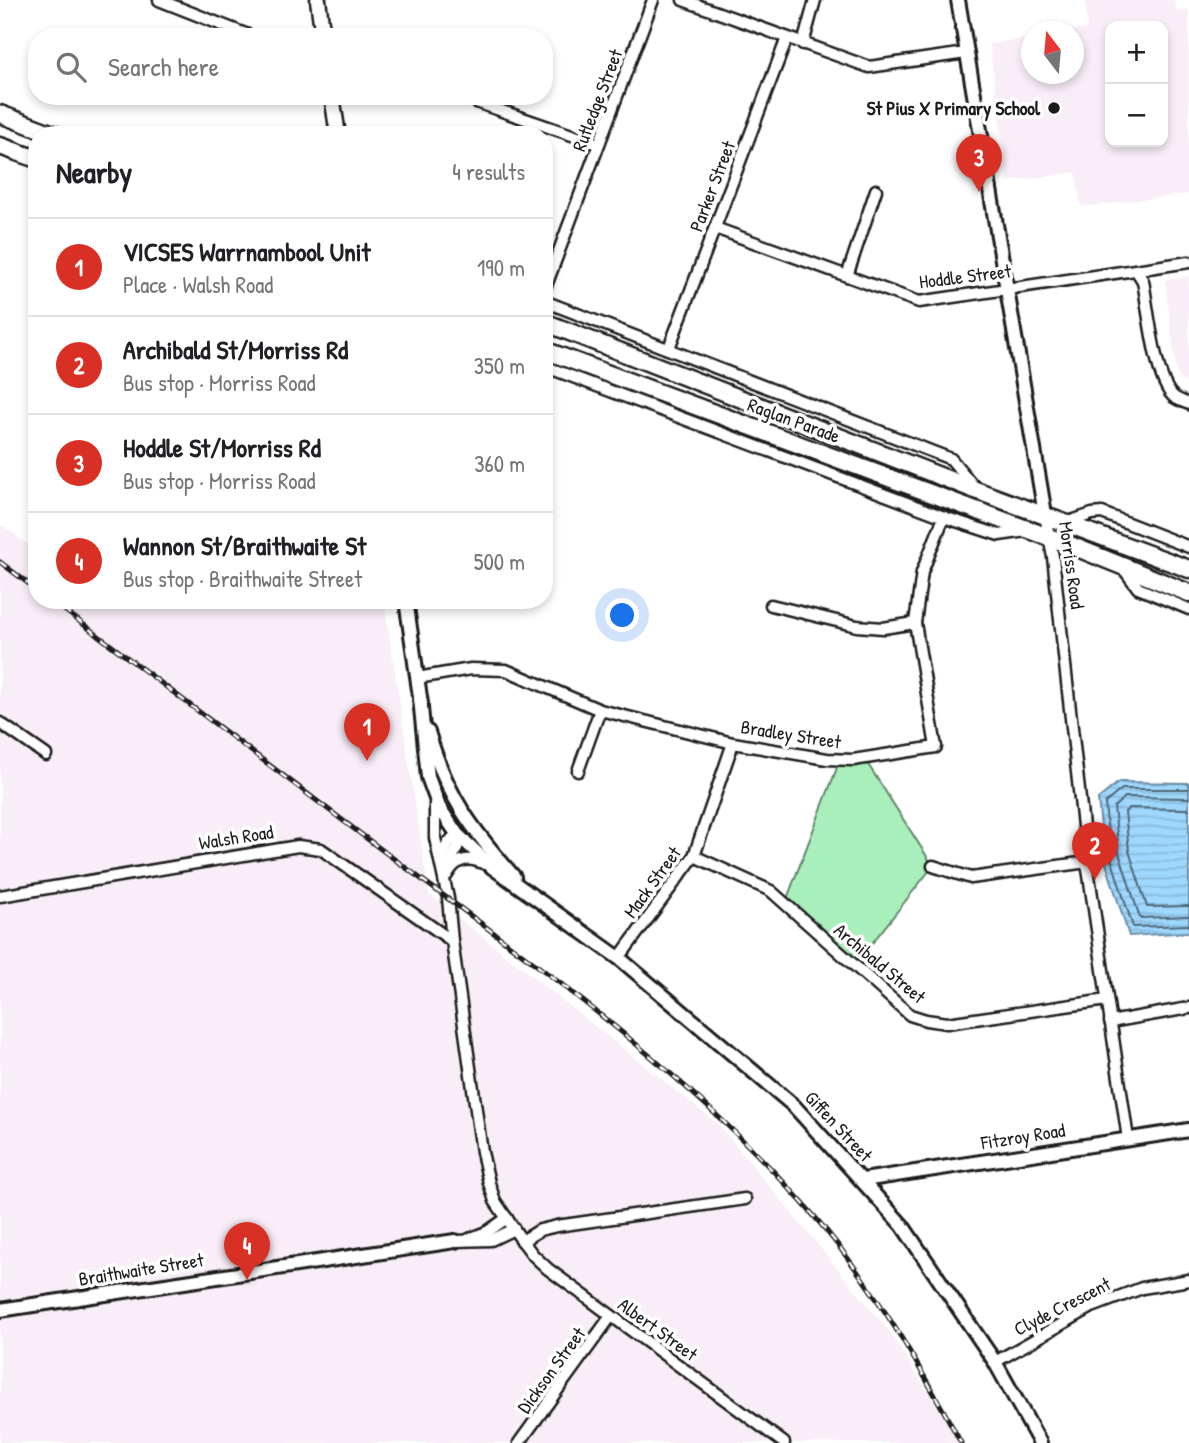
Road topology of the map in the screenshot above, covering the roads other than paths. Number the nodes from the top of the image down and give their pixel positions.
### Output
1 (160, 0) edge
2 (318, 0) edge
3 (653, 0) edge
4 (684, 0) edge
5 (815, 0) edge
6 (958, 0) edge
7 (230, 28) edge
8 (322, 28) edge
9 (787, 38) junction
10 (803, 44) junction
11 (966, 53) junction
12 (333, 105) edge
13 (485, 105) edge
14 (0, 114) edge
15 (32, 126) edge
16 (337, 126) edge
17 (546, 126) edge
18 (553, 129) edge
19 (598, 144) junction
20 (0, 146) edge
21 (28, 156) edge
22 (876, 190) dead end
23 (715, 228) junction
24 (1189, 262) edge
25 (553, 266) edge
26 (1136, 271) junction
27 (847, 276) junction
28 (1006, 290) junction
29 (553, 304) edge
30 (553, 326) edge
31 (670, 348) junction
32 (553, 353) edge
33 (553, 369) edge
34 (1189, 404) edge
35 (978, 491) junction
36 (1045, 514) junction
37 (944, 517) junction
38 (1064, 523) junction
39 (1028, 530) junction
40 (1049, 538) junction
41 (1189, 547) edge
42 (1123, 567) junction
43 (1189, 569) edge
44 (1189, 593) edge
45 (771, 605) dead end
46 (407, 609) edge
47 (1189, 609) edge
48 (915, 623) junction
49 (417, 678) junction
50 (420, 698) junction
51 (600, 710) junction
52 (0, 723) edge
53 (733, 743) junction
54 (46, 755) dead end
55 (578, 771) dead end
56 (434, 797) junction
57 (470, 825) junction
58 (459, 837) junction
59 (694, 856) junction
60 (440, 862) junction
61 (1087, 862) junction
62 (933, 866) dead end
63 (492, 867) junction
64 (446, 879) junction
65 (0, 896) edge
66 (540, 901) junction
67 (452, 941) junction
68 (619, 958) junction
69 (1107, 1000) junction
70 (1189, 1008) edge
71 (1111, 1022) junction
72 (1189, 1130) edge
73 (1128, 1139) junction
74 (863, 1180) junction
75 (745, 1199) dead end
76 (508, 1219) junction
77 (518, 1235) junction
78 (455, 1241) junction
79 (1189, 1280) edge
80 (0, 1310) edge
81 (611, 1316) junction
82 (995, 1362) junction
83 (519, 1443) edge
84 (784, 1443) edge
85 (1040, 1443) edge

1 - 7 street
2 - 8 main road
3 - 19 street, Rutledge Street
4 - 9 street
5 - 10 street
6 - 11 street, Morriss Road
9 - 10 street
9 - 23 street, Parker Street
10 - 11 street
11 - 28 street, Morriss Road
12 - 16 main road
13 - 17 street
14 - 15 highway
18 - 19 street
19 - 25 street, Rutledge Street
20 - 21 highway
22 - 27 street
23 - 27 street, Hoddle Street
23 - 31 street, Parker Street
24 - 26 street, Hoddle Street
26 - 28 street, Hoddle Street
26 - 34 street
27 - 28 street, Hoddle Street
28 - 36 street, Morriss Road
29 - 31 street, Raglan Parade
30 - 35 highway, Raglan Parade
31 - 35 street, Raglan Parade
32 - 39 highway, Raglan Parade
33 - 37 street, Raglan Parade
35 - 36 highway, Raglan Parade
36 - 38 highway, Raglan Parade
36 - 40 street, Morriss Road
37 - 39 street, Raglan Parade
37 - 48 street, Bradley Street
38 - 41 street
38 - 43 highway, Raglan Parade
39 - 40 highway, Raglan Parade
40 - 42 highway, Raglan Parade
40 - 61 street, Morriss Road
42 - 44 highway, Raglan Parade
42 - 47 street, Raglan Parade
45 - 48 street
46 - 49 street
48 - 53 street, Bradley Street
49 - 50 street
49 - 51 street, Bradley Street
50 - 56 street
50 - 57 street
51 - 53 street, Bradley Street
51 - 55 street
52 - 54 street
53 - 59 street, Mack Street
56 - 58 street
56 - 60 street
57 - 58 street
57 - 66 street, Giffen Street
58 - 60 street
58 - 63 street, Giffen Street
58 - 64 street
59 - 68 street, Mack Street
59 - 69 street, Archibald Street
60 - 64 street
61 - 62 street
61 - 69 street, Morriss Road
63 - 64 street
63 - 66 street, Giffen Street
64 - 67 street
65 - 67 street, Walsh Road
66 - 68 street, Giffen Street
67 - 76 street
68 - 74 street, Giffen Street
69 - 71 street, Morriss Road
70 - 71 street
71 - 73 street, Morriss Road
72 - 73 street, Fitzroy Road
73 - 74 street, Fitzroy Road
74 - 82 street, Giffen Street
75 - 77 street, Braithwaite Street
76 - 77 street
76 - 78 street, Braithwaite Street
77 - 78 street, Braithwaite Street
77 - 81 street, Albert Street
78 - 80 street, Braithwaite Street
79 - 82 street, Clyde Crescent
81 - 83 street, Dickson Street
81 - 84 street, Albert Street
82 - 85 street, Giffen Street

